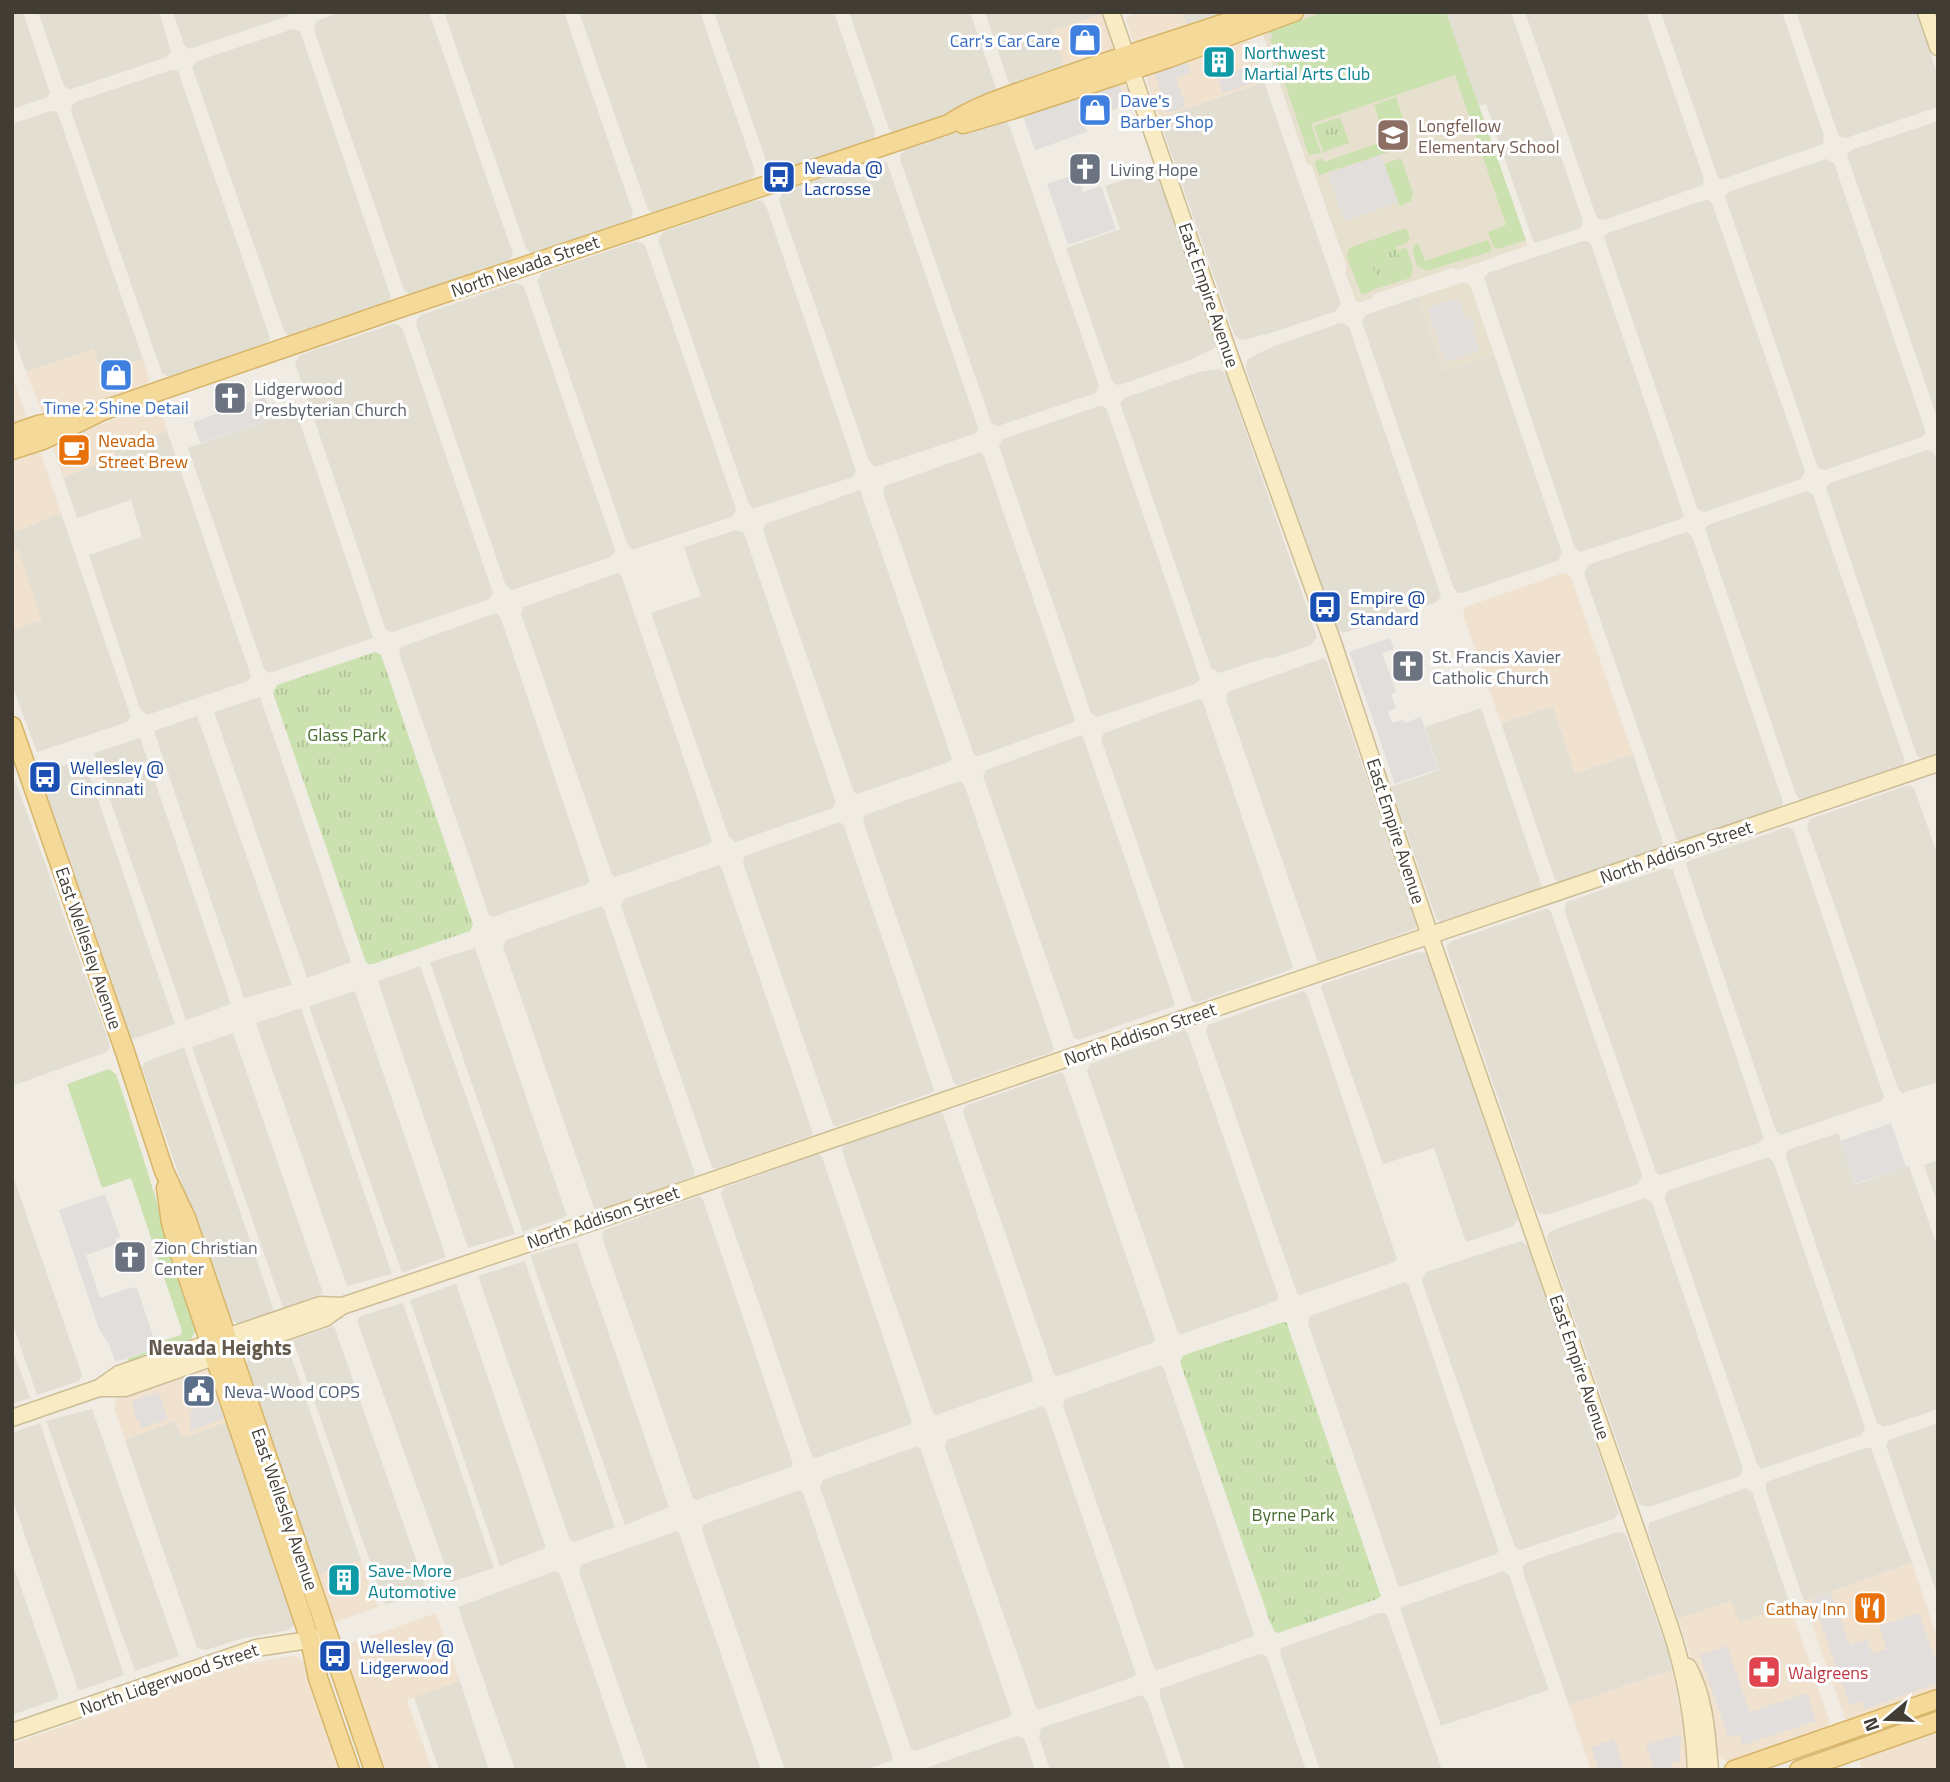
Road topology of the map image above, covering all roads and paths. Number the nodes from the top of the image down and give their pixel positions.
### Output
1 (1111, 12) edge
2 (1258, 12) edge
3 (1294, 12) edge
4 (1926, 12) edge
5 (1938, 47) edge
6 (1129, 63) junction
7 (102, 411) junction
8 (12, 434) edge
9 (12, 450) edge
10 (12, 726) edge
11 (1938, 763) edge
12 (1430, 936) junction
13 (220, 1347) junction
14 (12, 1418) edge
15 (319, 1638) junction
16 (1677, 1650) junction
17 (1938, 1699) edge
18 (1938, 1721) edge
19 (12, 1732) edge
20 (350, 1770) edge
21 (374, 1770) edge
22 (1696, 1770) edge
23 (1710, 1770) edge
24 (1734, 1770) edge
25 (1799, 1770) edge

1 - 6 street, East Empire Avenue
2 - 6 main road, North Nevada Street
3 - 6 main road, North Nevada Street
4 - 5 street
6 - 7 main road, North Nevada Street
6 - 12 street, East Empire Avenue
7 - 8 main road, North Nevada Street
7 - 9 main road, North Nevada Street
10 - 13 main road, East Wellesley Avenue
11 - 12 street, North Addison Street
12 - 13 street, North Addison Street
12 - 16 street, East Empire Avenue
13 - 14 street, North Addison Street
13 - 15 main road, East Wellesley Avenue
15 - 19 street, North Lidgerwood Street
15 - 20 main road, East Wellesley Avenue
15 - 21 main road, East Wellesley Avenue
16 - 22 street, East Empire Avenue
16 - 23 street, East Empire Avenue
17 - 24 main road
18 - 25 main road

